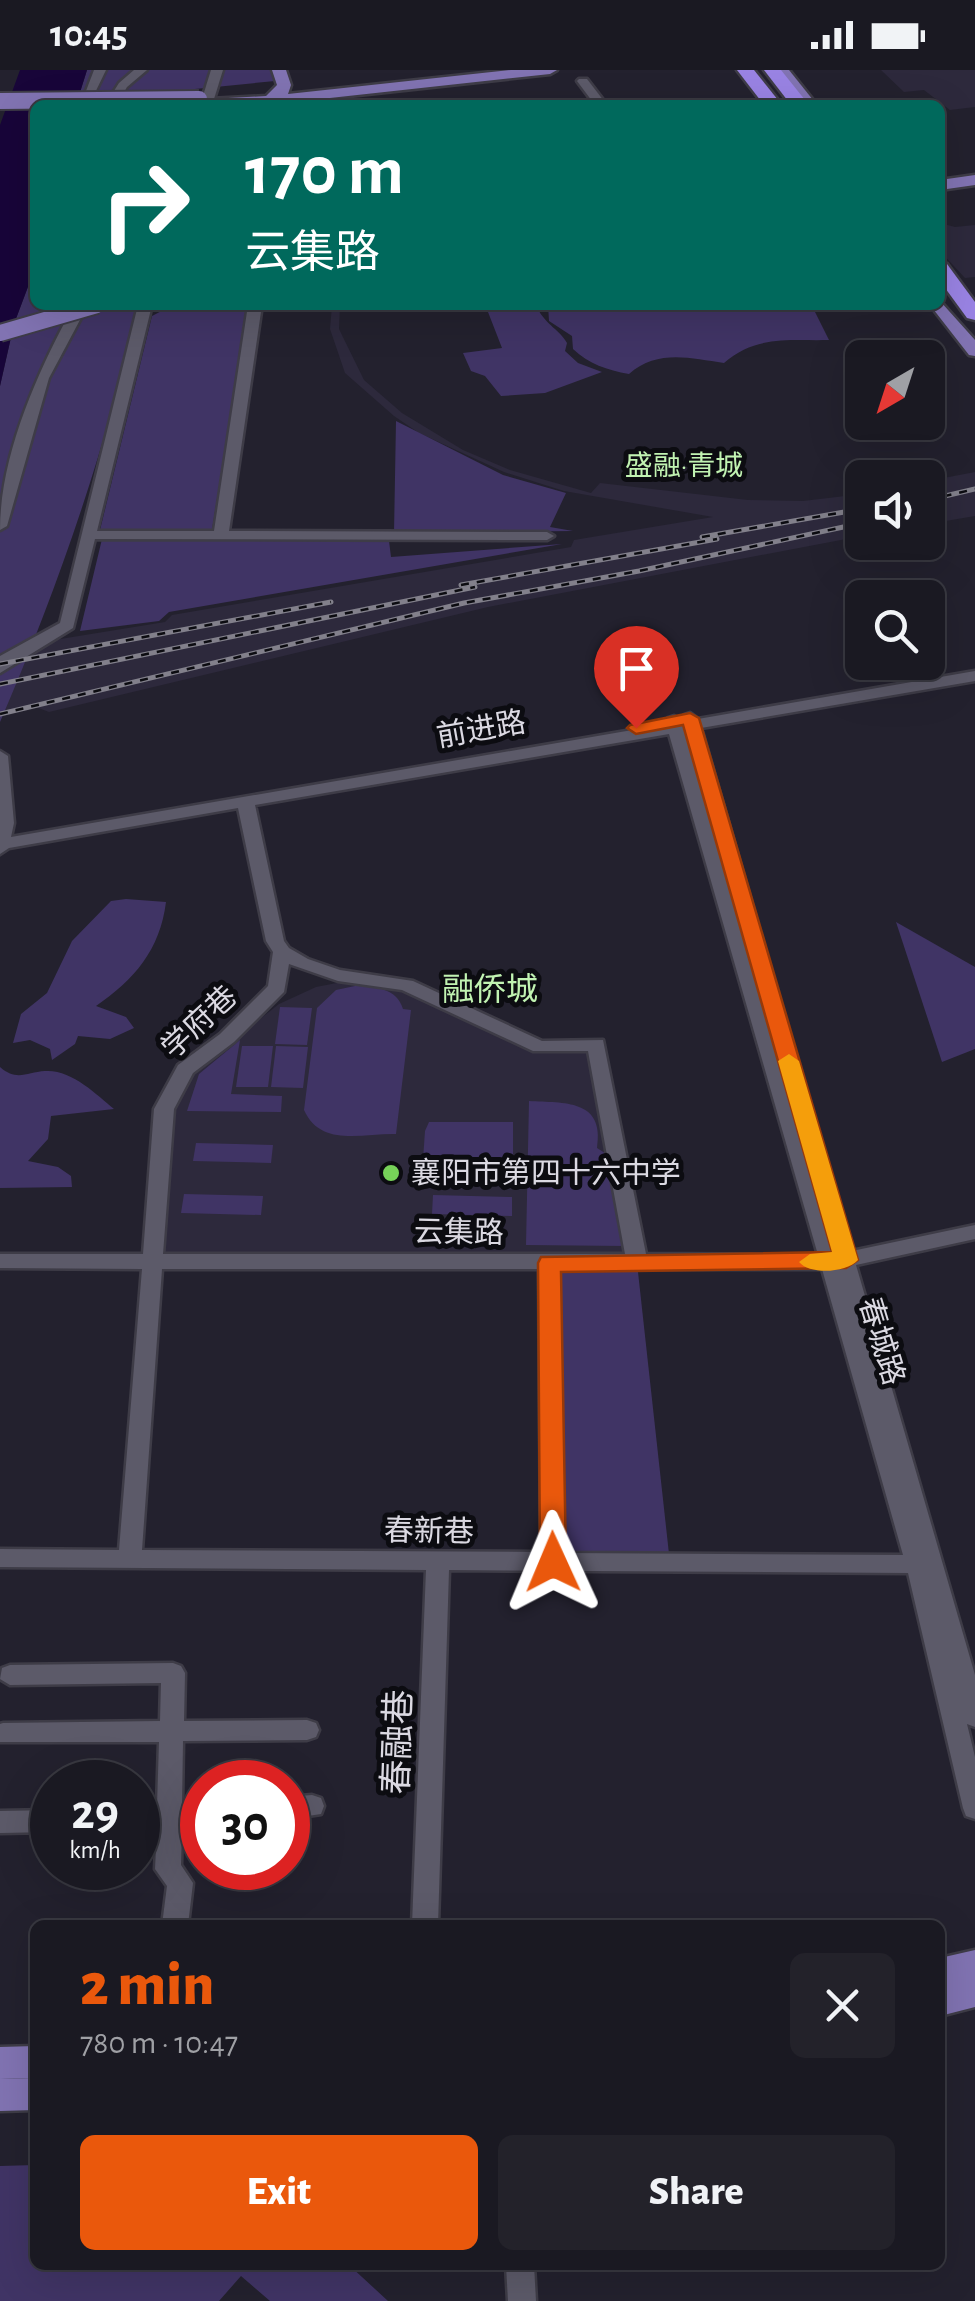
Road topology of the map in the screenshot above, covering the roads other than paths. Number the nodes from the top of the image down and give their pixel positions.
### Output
1 (100, 70) edge
2 (140, 70) edge
3 (217, 70) edge
4 (279, 70) edge
5 (294, 70) edge
6 (510, 70) edge
7 (550, 70) edge
8 (744, 70) edge
9 (772, 70) edge
10 (782, 70) edge
11 (583, 81) dead end
12 (314, 92) junction
13 (765, 92) edge
14 (272, 96) junction
15 (86, 100) edge
16 (114, 100) edge
17 (203, 100) edge
18 (225, 100) edge
19 (241, 100) edge
20 (597, 100) edge
21 (805, 100) edge
22 (806, 100) edge
23 (0, 104) edge
24 (30, 104) edge
25 (30, 106) edge
26 (975, 169) edge
27 (945, 173) edge
28 (975, 180) edge
29 (945, 184) edge
30 (945, 274) edge
31 (945, 277) edge
32 (975, 302) edge
33 (945, 303) edge
34 (945, 308) edge
35 (54, 310) edge
36 (72, 310) edge
37 (80, 310) edge
38 (147, 310) edge
39 (254, 310) edge
40 (969, 315) edge
41 (0, 326) edge
42 (0, 333) edge
43 (975, 336) edge
44 (975, 350) edge
45 (0, 526) edge
46 (90, 536) junction
47 (221, 536) junction
48 (547, 536) dead end
49 (975, 667) edge
50 (0, 668) edge
51 (975, 676) edge
52 (683, 724) junction
53 (0, 756) edge
54 (246, 805) junction
55 (38, 836) junction
56 (2, 842) edge
57 (282, 952) junction
58 (975, 1232) edge
59 (0, 1260) edge
60 (151, 1260) junction
61 (837, 1261) junction
62 (549, 1263) junction
63 (637, 1263) junction
64 (130, 1558) junction
65 (438, 1561) junction
66 (553, 1562) junction
67 (1, 1564) edge
68 (917, 1564) junction
69 (10, 1676) dead end
70 (975, 1717) edge
71 (172, 1730) junction
72 (307, 1730) dead end
73 (4, 1733) dead end
74 (975, 1808) edge
75 (180, 1816) edge
76 (160, 1817) edge
77 (170, 1817) junction
78 (30, 1821) edge
79 (0, 1822) edge
80 (176, 1920) edge
81 (425, 1920) edge
82 (975, 1965) edge
83 (945, 1972) edge
84 (975, 1992) edge
85 (945, 2000) edge
86 (30, 2062) edge
87 (0, 2063) edge
88 (30, 2094) edge
89 (0, 2095) edge
90 (520, 2270) edge
91 (522, 2301) edge

1 - 15 street
2 - 16 street
3 - 17 street
4 - 14 main road
5 - 12 main road
6 - 12 main road
7 - 19 main road
8 - 13 highway
9 - 21 highway
10 - 22 main road
11 - 20 street
12 - 14 main road
14 - 18 main road
23 - 24 main road, bridge
23 - 25 main road, bridge
26 - 27 main road
28 - 29 main road
30 - 32 main road
31 - 40 highway
33 - 40 highway
34 - 44 main road
35 - 41 main road, bridge
36 - 45 street
37 - 42 main road, bridge
38 - 46 street
39 - 47 street
40 - 43 highway
46 - 47 street
46 - 50 street
47 - 48 street
49 - 52 street, 前进路
51 - 52 street, 前进路
52 - 54 street, 前进路
52 - 55 street, 前进路
52 - 61 street, 春城路
53 - 56 street
54 - 55 street, 前进路
54 - 57 street
55 - 56 street
55 - 56 street
57 - 60 street, 学府巷
57 - 63 street
58 - 61 street, 云集路
59 - 60 street, 云集路
60 - 62 street, 云集路
60 - 64 street, 学府巷
61 - 63 street, 云集路
61 - 68 street, 春城路
61 - 70 street, 春城路
62 - 63 street, 云集路
62 - 66 street
64 - 65 street, 春新巷
64 - 67 street, 春新巷
65 - 66 street, 春新巷
65 - 81 street, 春融巷
66 - 68 street, 春新巷
68 - 74 street, 春城路
69 - 71 street
71 - 72 street
71 - 73 street
71 - 77 street
75 - 77 street
76 - 77 street
77 - 80 street
78 - 79 street
82 - 83 main road
84 - 85 main road
86 - 87 main road
88 - 89 main road
90 - 91 street

